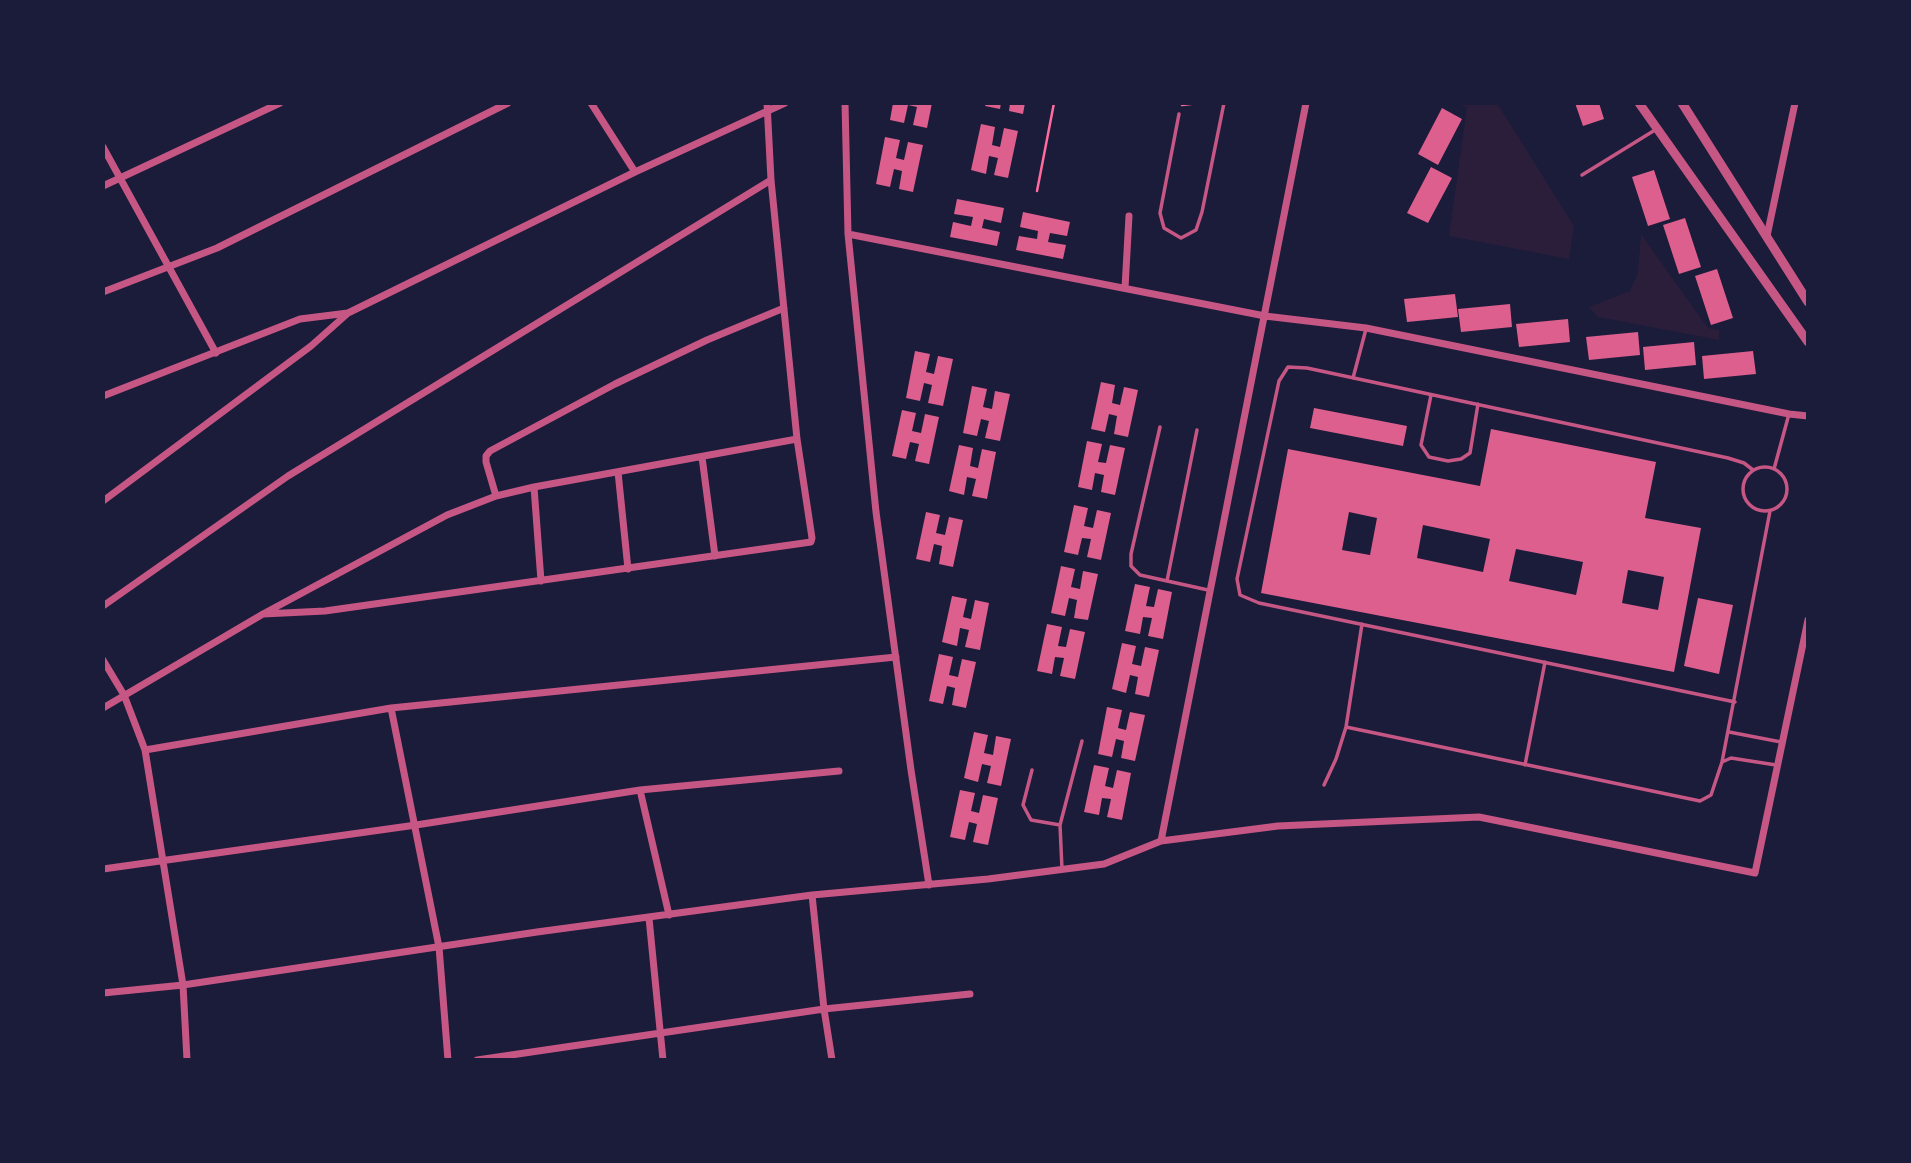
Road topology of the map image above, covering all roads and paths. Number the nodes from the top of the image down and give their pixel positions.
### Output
1 (280, 103) edge
2 (508, 103) edge
3 (591, 103) edge
4 (785, 103) edge
5 (845, 103) edge
6 (1054, 103) edge
7 (1199, 103) edge
8 (1224, 103) edge
9 (1306, 103) edge
10 (1639, 103) edge
11 (1682, 103) edge
12 (1693, 103) edge
13 (1795, 103) edge
14 (767, 107) edge
15 (1179, 114) joint
16 (1690, 117) junction
17 (1656, 129) junction
18 (103, 147) edge
19 (635, 172) junction
20 (1582, 174) dead end
21 (120, 179) junction
22 (771, 180) junction
23 (103, 186) edge
24 (1037, 191) dead end
25 (1129, 216) dead end
26 (848, 234) junction
27 (1767, 236) junction
28 (169, 267) junction
29 (1125, 288) junction
30 (103, 292) edge
31 (1808, 302) edge
32 (784, 308) junction
33 (348, 313) junction
34 (1265, 316) junction
35 (1366, 328) junction
36 (1808, 342) edge
37 (216, 353) junction
38 (1353, 378) junction
39 (1431, 394) junction
40 (103, 396) edge
41 (1478, 404) junction
42 (1789, 414) junction
43 (1808, 416) edge
44 (1160, 427) dead end
45 (1197, 430) dead end
46 (797, 439) junction
47 (702, 457) junction
48 (1774, 469) junction
49 (1753, 470) junction
50 (618, 472) junction
51 (534, 487) junction
52 (496, 496) junction
53 (103, 501) edge
54 (1770, 512) junction
55 (715, 556) junction
56 (628, 569) junction
57 (1167, 581) junction
58 (541, 582) junction
59 (1210, 590) junction
60 (103, 606) edge
61 (263, 614) junction
62 (1808, 620) edge
63 (1362, 624) junction
64 (896, 656) junction
65 (103, 660) edge
66 (1545, 662) junction
67 (124, 695) junction
68 (1735, 702) junction
69 (103, 708) edge
70 (391, 708) junction
71 (1346, 727) junction
72 (1729, 732) junction
73 (1082, 741) dead end
74 (1783, 742) junction
75 (145, 750) junction
76 (1722, 762) junction
77 (1525, 765) junction
78 (1778, 766) junction
79 (1032, 770) dead end
80 (839, 771) dead end
81 (1324, 785) dead end
82 (640, 790) junction
83 (416, 825) junction
84 (1060, 825) junction
85 (1161, 841) junction
86 (164, 861) junction
87 (103, 869) edge
88 (1062, 869) junction
89 (929, 885) junction
90 (812, 895) junction
91 (669, 915) junction
92 (649, 918) junction
93 (439, 947) junction
94 (183, 985) junction
95 (103, 993) edge
96 (970, 994) dead end
97 (824, 1009) junction
98 (660, 1033) junction
99 (187, 1060) edge
100 (448, 1060) edge
101 (477, 1060) edge
102 (663, 1060) edge
103 (832, 1060) edge

1 - 21 street
2 - 28 street
3 - 19 street
4 - 14 street
5 - 26 street
6 - 24 path
7 - 15 path
8 - 15 lane
9 - 34 street
10 - 17 street
11 - 16 street
12 - 16 street
13 - 27 street
14 - 19 street
14 - 22 street
16 - 27 street
17 - 20 lane
17 - 36 street
18 - 21 street
19 - 33 street
21 - 23 street
21 - 28 street
22 - 32 street
22 - 60 street
25 - 29 street
26 - 29 street
26 - 64 street
27 - 31 street
28 - 30 street
28 - 37 street
29 - 34 street
32 - 46 street
32 - 52 street
33 - 37 street
33 - 53 street
34 - 35 street
34 - 59 street
35 - 38 lane
35 - 42 street
37 - 40 street
38 - 39 lane
38 - 63 lane
39 - 41 lane
39 - 41 lane
41 - 49 lane
42 - 43 street
42 - 48 lane
44 - 57 lane
45 - 57 lane
46 - 47 street
46 - 55 street
47 - 50 street
47 - 55 street
48 - 49 lane
48 - 54 lane
49 - 54 lane
50 - 51 street
50 - 56 street
51 - 52 street
51 - 58 street
52 - 61 street
54 - 68 lane
55 - 56 street
56 - 58 street
57 - 59 lane
58 - 61 street
59 - 85 street
61 - 67 street
62 - 74 street
63 - 66 lane
63 - 71 lane
64 - 70 street
64 - 89 street
65 - 67 street
66 - 68 lane
66 - 77 lane
67 - 69 street
67 - 75 street
68 - 72 lane
70 - 75 street
70 - 83 street
71 - 77 lane
71 - 81 lane
72 - 74 lane
72 - 76 lane
73 - 84 lane
74 - 78 street
75 - 86 street
76 - 77 lane
76 - 78 lane
78 - 85 street
79 - 84 lane
80 - 82 street
82 - 83 street
82 - 91 street
83 - 86 street
83 - 93 street
84 - 88 lane
85 - 88 street
86 - 87 street
86 - 94 street
88 - 89 street
89 - 90 street
90 - 91 street
90 - 97 street
91 - 92 street
92 - 93 street
92 - 98 street
93 - 94 street
93 - 100 street
94 - 95 street
94 - 99 street
96 - 97 street
97 - 98 street
97 - 103 street
98 - 101 street
98 - 102 street

